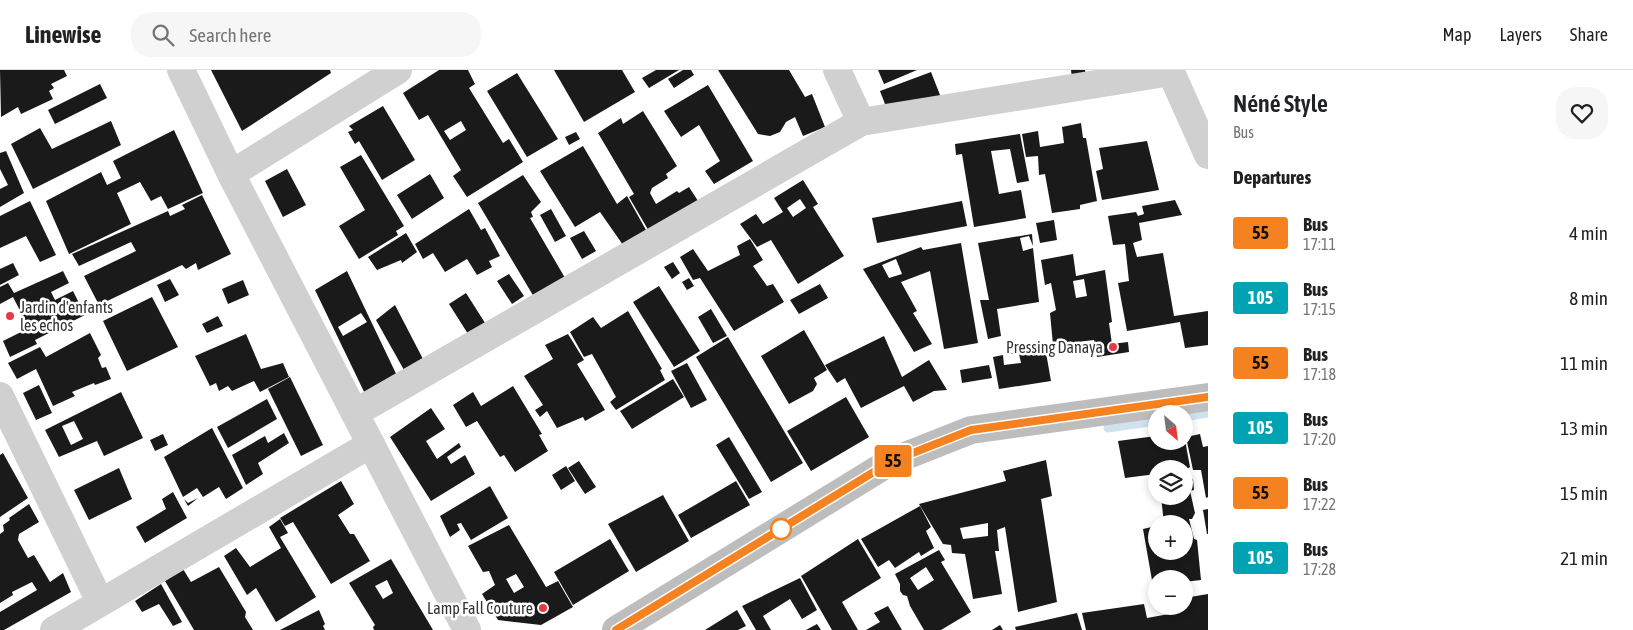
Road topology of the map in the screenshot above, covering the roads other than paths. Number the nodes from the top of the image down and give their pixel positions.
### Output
1 (181, 70) edge
2 (398, 70) edge
3 (837, 70) edge
4 (1171, 71) edge
5 (861, 122) junction
6 (1208, 155) edge
7 (231, 174) junction
8 (0, 397) edge
9 (1208, 397) edge
10 (355, 413) junction
11 (371, 444) junction
12 (100, 602) junction
13 (54, 630) edge
14 (467, 630) edge
15 (616, 630) edge

1 - 7 street
2 - 7 street
3 - 5 street
4 - 5 street
4 - 6 street
5 - 10 street
7 - 10 street
8 - 12 street
9 - 15 street
10 - 11 street
11 - 12 street
11 - 14 street
12 - 13 street

